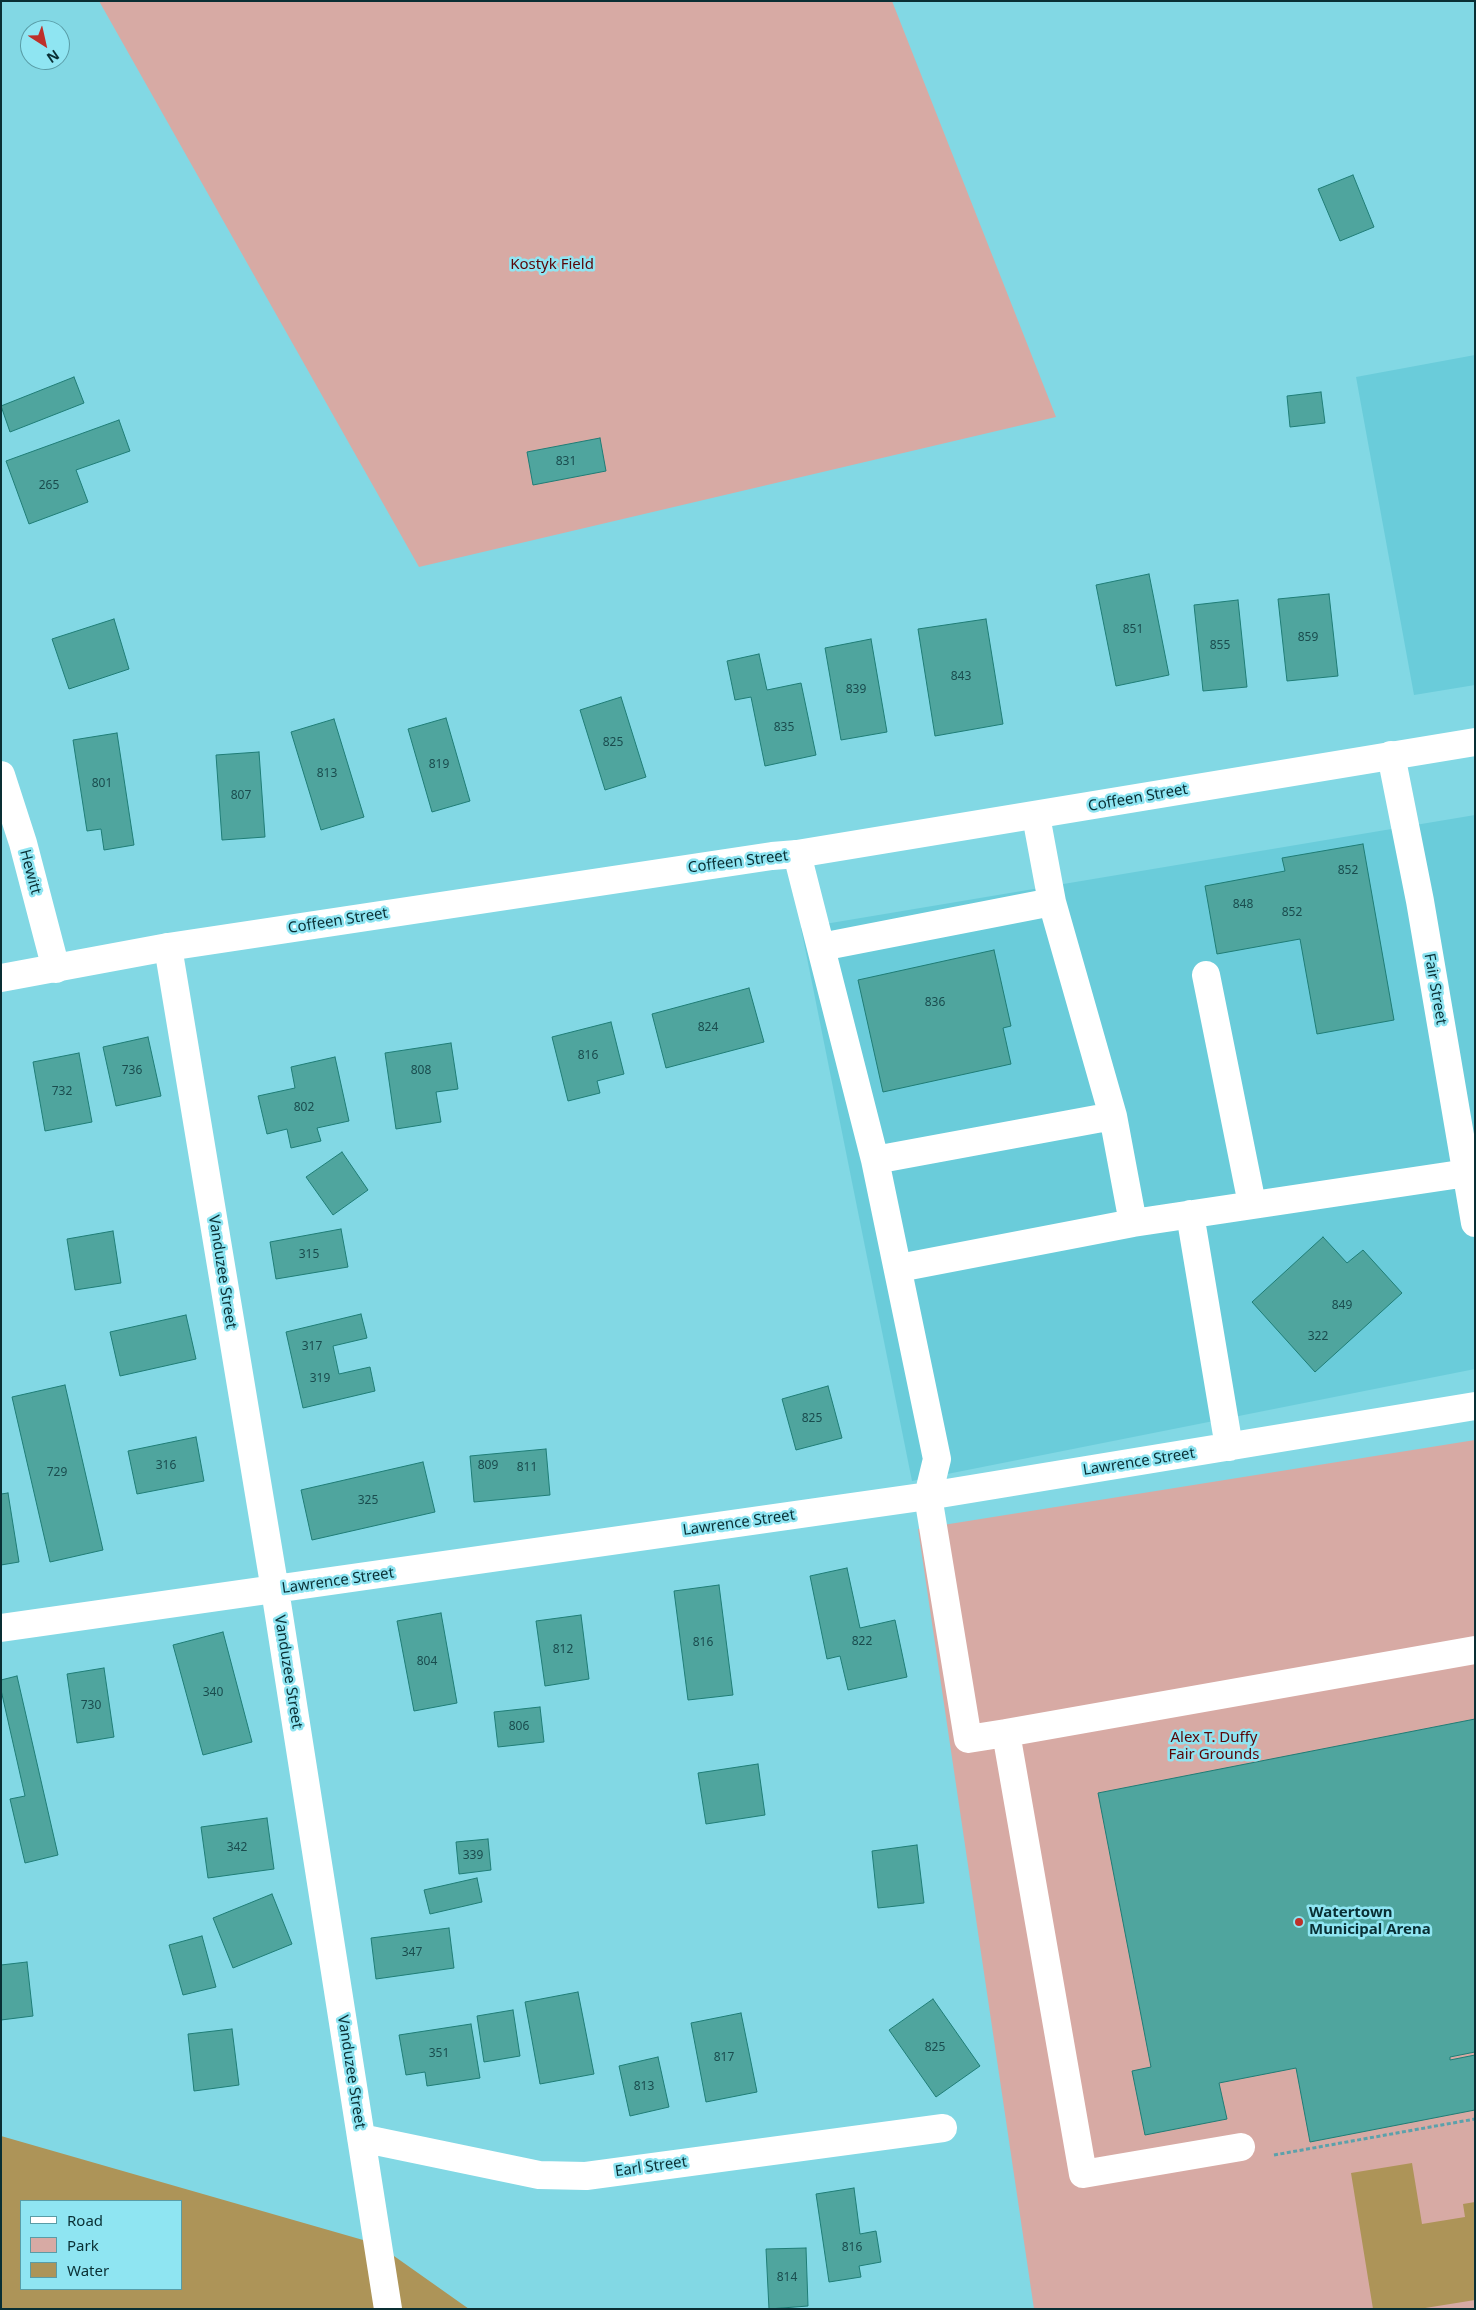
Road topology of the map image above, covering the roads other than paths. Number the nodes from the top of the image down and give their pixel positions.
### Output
1 (1475, 742) edge
2 (1391, 755) junction
3 (1, 775) edge
4 (1036, 816) junction
5 (797, 854) junction
6 (1052, 902) junction
7 (168, 947) junction
8 (821, 948) junction
9 (56, 969) junction
10 (1206, 975) dead end
11 (1, 978) edge
12 (1113, 1116) junction
13 (875, 1160) junction
14 (1467, 1173) junction
15 (1252, 1204) junction
16 (1190, 1214) junction
17 (1133, 1223) junction
18 (1475, 1224) edge
19 (899, 1268) junction
20 (1475, 1406) edge
21 (1229, 1447) junction
22 (928, 1496) junction
23 (275, 1590) junction
24 (1, 1628) edge
25 (1475, 1650) edge
26 (1006, 1733) junction
27 (943, 2128) dead end
28 (361, 2138) junction
29 (1241, 2147) road end
30 (388, 2309) edge

1 - 2 street, Coffeen Street
2 - 4 street, Coffeen Street
2 - 14 street, Fair Street
3 - 9 street, Hewitt
4 - 5 street, Coffeen Street
4 - 6 street
5 - 7 street, Coffeen Street
5 - 8 street
6 - 8 street
6 - 12 street
7 - 9 street, Coffeen Street
7 - 23 street, Vanduzee Street
8 - 13 street
9 - 11 street, Coffeen Street
10 - 15 street
12 - 13 street
12 - 17 street
13 - 19 street
14 - 15 street
14 - 18 street, Fair Street
15 - 16 street
16 - 17 street
16 - 21 street
17 - 19 street
19 - 22 street
20 - 21 street, Lawrence Street
21 - 22 street, Lawrence Street
22 - 23 street, Lawrence Street
22 - 26 street
23 - 24 street, Lawrence Street
23 - 28 street, Vanduzee Street
25 - 26 street
26 - 29 street
27 - 28 street, Earl Street
28 - 30 street, Vanduzee Street

